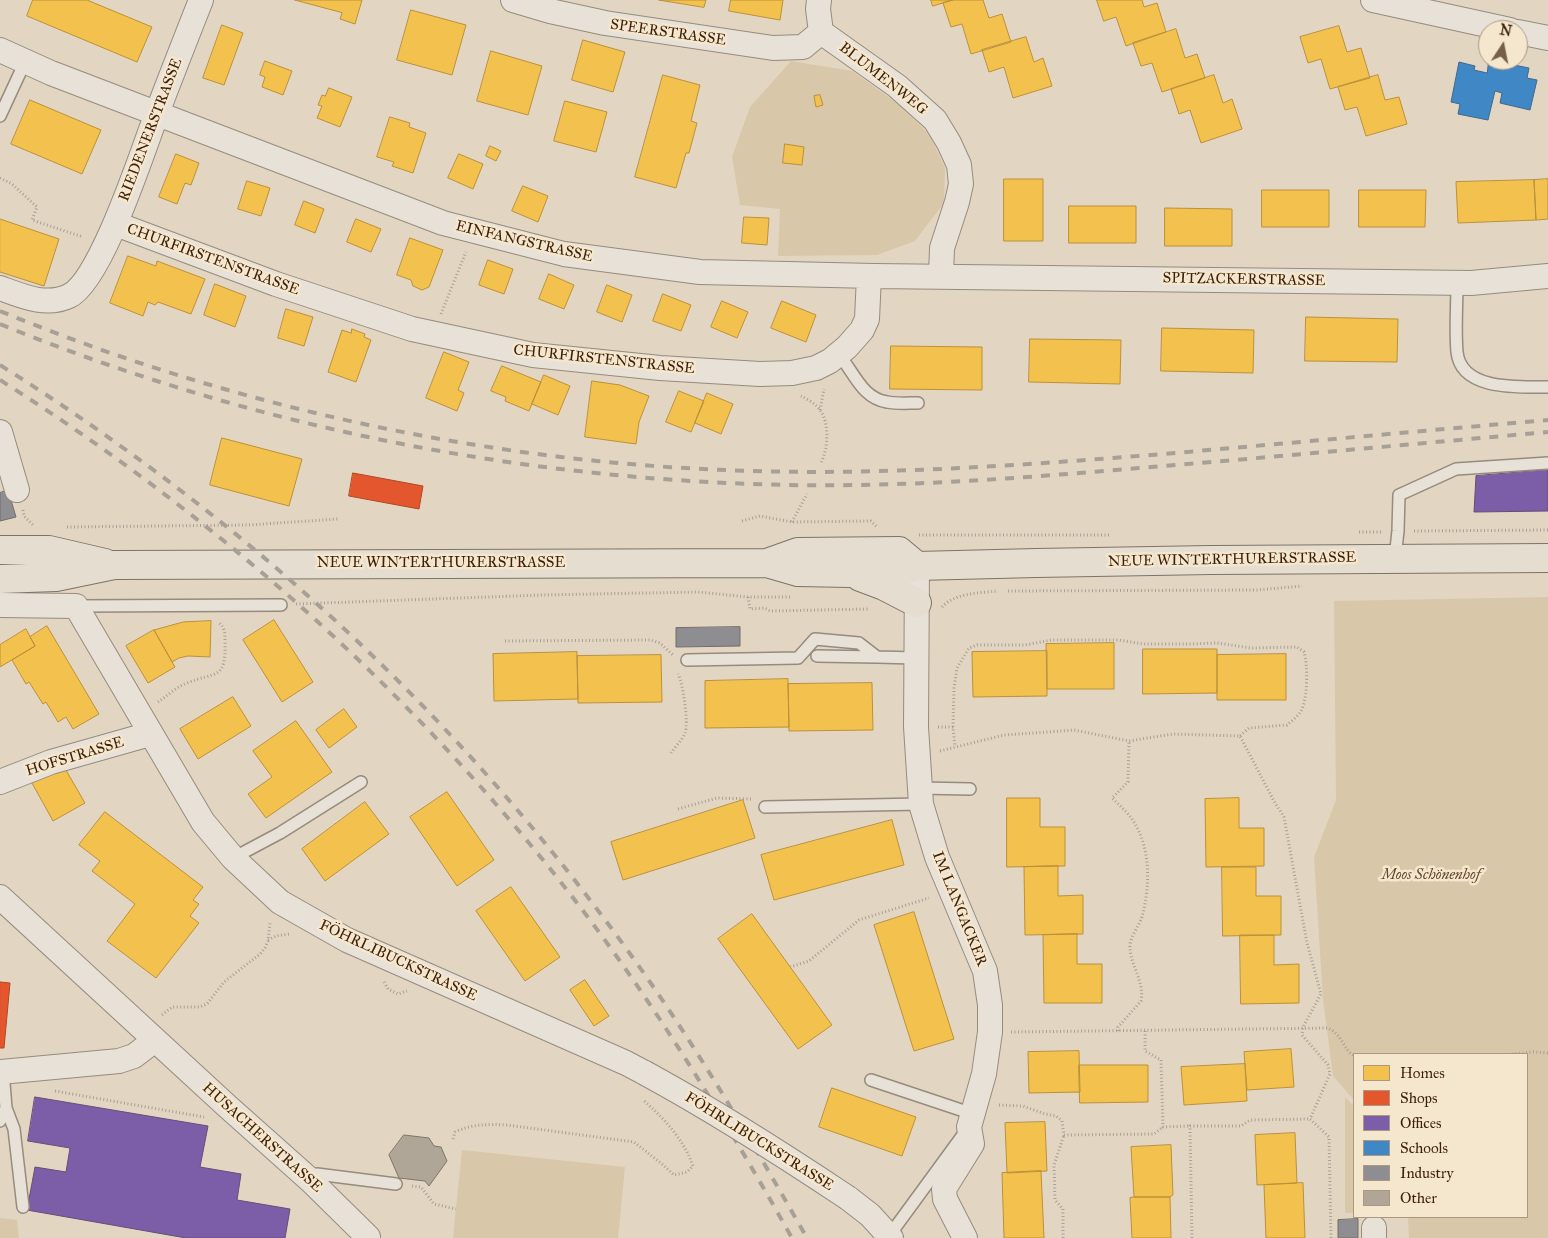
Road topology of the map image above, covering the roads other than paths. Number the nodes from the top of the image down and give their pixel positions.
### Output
1 (201, 0) edge
2 (513, 0) edge
3 (819, 0) edge
4 (1372, 0) edge
5 (1478, 23) edge
6 (821, 32) junction
7 (1528, 34) edge
8 (1548, 38) edge
9 (0, 50) edge
10 (25, 62) junction
11 (157, 113) junction
12 (0, 116) edge
13 (116, 224) junction
14 (869, 276) junction
15 (941, 276) junction
16 (1548, 276) edge
17 (1457, 283) junction
18 (0, 288) edge
19 (838, 354) junction
20 (1548, 388) edge
21 (918, 403) dead end
22 (0, 432) edge
23 (1548, 462) edge
24 (17, 490) road end
25 (0, 550) edge
26 (1396, 558) junction
27 (1548, 558) edge
28 (767, 563) junction
29 (114, 565) junction
30 (917, 566) junction
31 (849, 572) junction
32 (0, 579) edge
33 (281, 604) road end
34 (0, 605) edge
35 (76, 606) junction
36 (916, 609) junction
37 (817, 656) dead end
38 (877, 657) junction
39 (916, 658) junction
40 (682, 659) road end
41 (150, 734) junction
42 (0, 782) edge
43 (361, 782) dead end
44 (970, 789) dead end
45 (921, 796) junction
46 (765, 807) road end
47 (233, 858) junction
48 (0, 896) edge
49 (156, 1040) junction
50 (871, 1080) dead end
51 (2, 1083) edge
52 (6, 1108) junction
53 (973, 1115) junction
54 (0, 1121) edge
55 (310, 1180) junction
56 (396, 1184) road end
57 (23, 1207) dead end
58 (890, 1237) edge
59 (368, 1238) edge
60 (965, 1238) edge

1 - 11 street, RIEDENERSTRASSE
2 - 6 street, SPEERSTRASSE
3 - 6 street
4 - 5 street
6 - 15 street, BLUMENWEG
7 - 8 street
9 - 10 street, EINFANGSTRASSE
10 - 11 street, EINFANGSTRASSE
10 - 12 lane
11 - 13 street, RIEDENERSTRASSE
11 - 14 street, EINFANGSTRASSE
13 - 18 street, RIEDENERSTRASSE
13 - 19 street, CHURFIRSTENSTRASSE
14 - 15 street, EINFANGSTRASSE
14 - 19 street, CHURFIRSTENSTRASSE
15 - 17 street, SPITZACKERSTRASSE
16 - 17 street, SPITZACKERSTRASSE
17 - 20 lane
19 - 21 lane
22 - 24 street
23 - 26 lane
25 - 29 main road, NEUE WINTERTHURERSTRASSE
26 - 27 main road, NEUE WINTERTHURERSTRASSE
26 - 30 main road, NEUE WINTERTHURERSTRASSE
28 - 29 main road, NEUE WINTERTHURERSTRASSE
28 - 30 main road, NEUE WINTERTHURERSTRASSE
28 - 31 main road, NEUE WINTERTHURERSTRASSE
29 - 32 main road, NEUE WINTERTHURERSTRASSE
30 - 31 main road, NEUE WINTERTHURERSTRASSE
30 - 36 street, IM LANGACKER
31 - 36 main road
33 - 35 lane
34 - 35 street
35 - 41 street, FÖHRLIBUCKSTRASSE
36 - 39 street, IM LANGACKER
37 - 38 lane
38 - 39 lane
38 - 40 lane
39 - 45 street, IM LANGACKER
41 - 42 street, HOFSTRASSE
41 - 47 street, FÖHRLIBUCKSTRASSE
43 - 47 lane
44 - 45 lane
45 - 46 lane
45 - 53 street, IM LANGACKER
47 - 58 street, FÖHRLIBUCKSTRASSE, bridge
48 - 49 street, HUSACHERSTRASSE
49 - 51 street
49 - 55 street, HUSACHERSTRASSE
50 - 53 lane
51 - 52 lane
52 - 54 lane
52 - 57 lane
53 - 58 lane
53 - 60 street, IM LANGACKER
55 - 56 lane
55 - 59 street, HUSACHERSTRASSE

